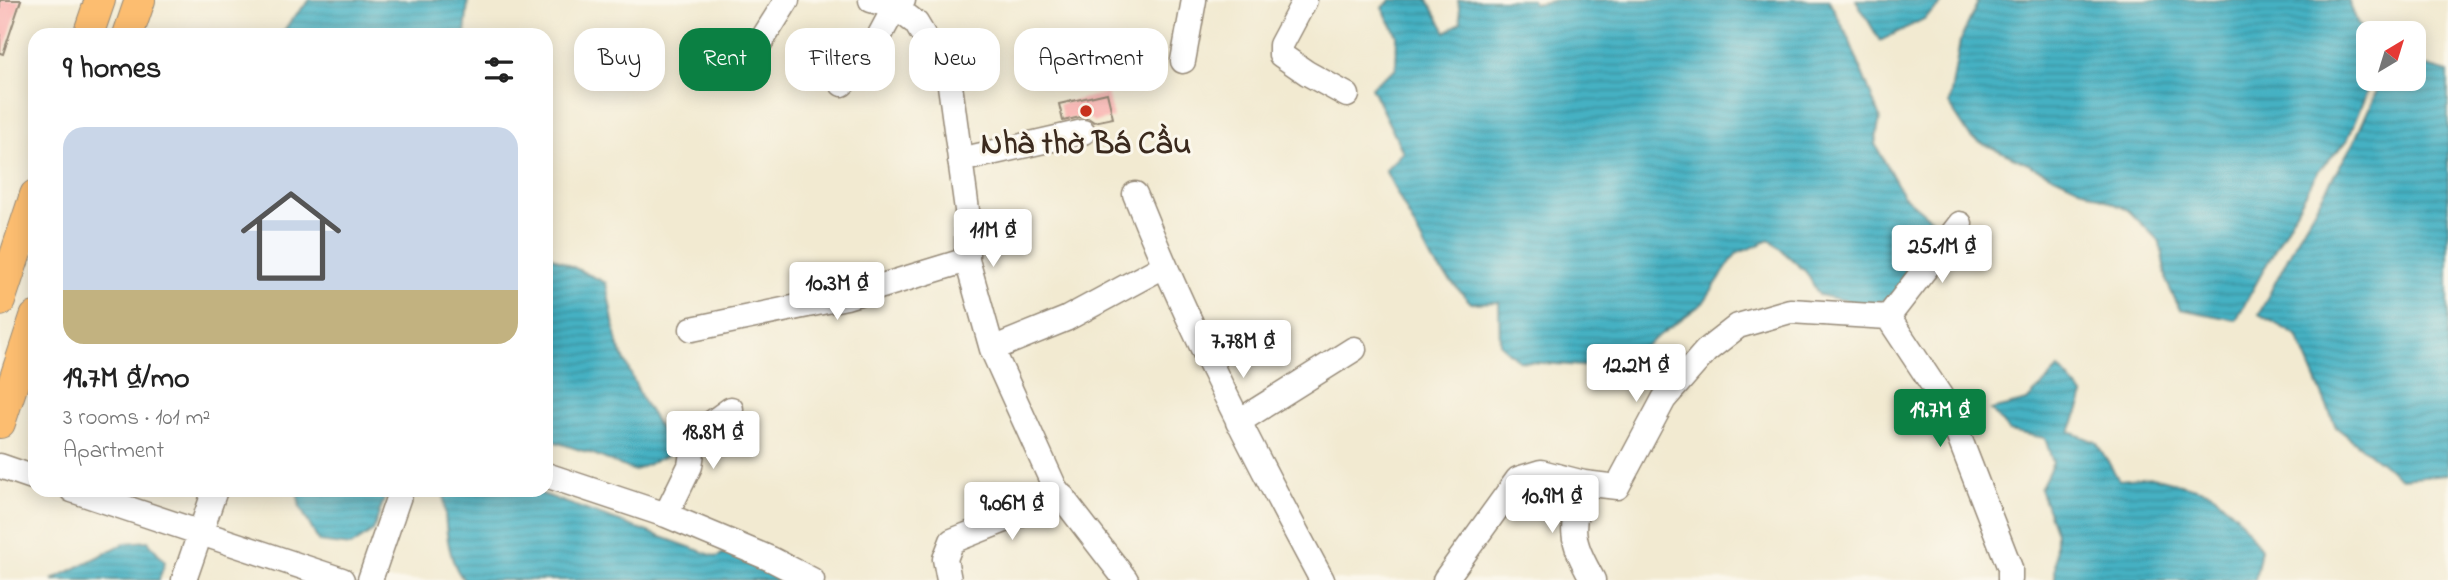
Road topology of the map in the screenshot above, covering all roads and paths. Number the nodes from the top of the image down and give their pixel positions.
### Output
1 (100, 0) edge
2 (140, 0) edge
3 (787, 0) edge
4 (871, 0) edge
5 (1194, 0) edge
6 (1305, 0) edge
7 (899, 3) edge
8 (90, 28) edge
9 (130, 28) edge
10 (770, 28) edge
11 (885, 28) edge
12 (1183, 61) dead end
13 (1347, 95) dead end
14 (1083, 132) dead end
15 (960, 160) junction
16 (1135, 194) dead end
17 (28, 216) edge
18 (1960, 224) dead end
19 (967, 260) junction
20 (1164, 266) junction
21 (0, 301) edge
22 (1888, 317) junction
23 (692, 329) dead end
24 (28, 338) edge
25 (992, 349) junction
26 (1354, 349) dead end
27 (732, 408) dead end
28 (1238, 422) junction
29 (0, 423) edge
30 (0, 466) edge
31 (28, 476) edge
32 (553, 477) edge
33 (1584, 483) junction
34 (93, 497) edge
35 (213, 497) edge
36 (399, 497) edge
37 (1063, 497) junction
38 (666, 515) junction
39 (201, 533) junction
40 (184, 580) edge
41 (342, 580) edge
42 (370, 580) edge
43 (812, 580) edge
44 (949, 580) edge
45 (1126, 580) edge
46 (1322, 580) edge
47 (1445, 580) edge
48 (1592, 580) edge
49 (2010, 580) edge

1 - 8 main road
2 - 9 main road
3 - 10 street
4 - 7 street
5 - 12 street
6 - 13 street
7 - 11 street
7 - 15 street
14 - 15 street
15 - 19 street
16 - 20 street
17 - 21 main road
18 - 22 street
19 - 23 street
19 - 25 street
20 - 25 street
20 - 28 street
22 - 33 street
22 - 49 street
24 - 29 main road
25 - 37 street
26 - 28 street
27 - 38 street
28 - 46 street
30 - 31 street
32 - 38 street
33 - 47 street
33 - 48 street
34 - 39 street
35 - 39 street
36 - 42 street
37 - 44 street
37 - 45 street
38 - 43 street
39 - 40 street
39 - 41 street

